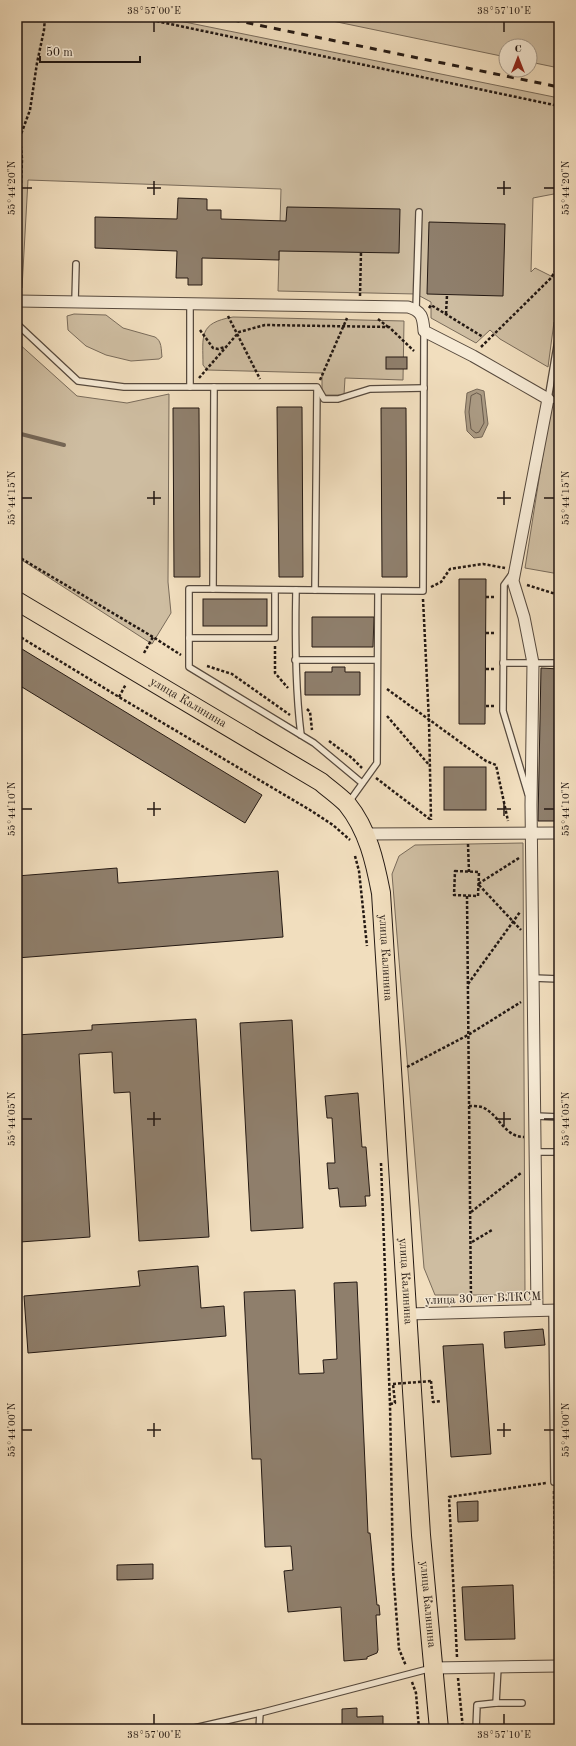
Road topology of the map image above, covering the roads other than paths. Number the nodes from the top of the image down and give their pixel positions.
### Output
1 (419, 212) dead end
2 (76, 264) dead end
3 (17, 301) edge
4 (75, 302) junction
5 (190, 303) junction
6 (416, 309) junction
7 (17, 324) edge
8 (424, 331) junction
9 (559, 334) edge
10 (190, 387) junction
11 (214, 387) junction
12 (317, 387) junction
13 (424, 388) junction
14 (553, 400) edge
15 (514, 576) junction
16 (213, 589) junction
17 (275, 590) junction
18 (296, 590) junction
19 (315, 590) junction
20 (378, 591) junction
21 (17, 601) edge
22 (189, 638) junction
23 (295, 660) junction
24 (378, 660) junction
25 (503, 663) junction
26 (533, 663) junction
27 (559, 663) edge
28 (301, 735) junction
29 (362, 783) junction
30 (346, 804) junction
31 (531, 805) junction
32 (532, 832) junction
33 (559, 833) edge
34 (358, 837) junction
35 (533, 978) junction
36 (559, 979) edge
37 (535, 1116) junction
38 (559, 1117) edge
39 (535, 1152) junction
40 (559, 1152) edge
41 (537, 1310) junction
42 (556, 1310) edge
43 (408, 1314) junction
44 (557, 1482) edge
45 (558, 1664) edge
46 (498, 1667) junction
47 (433, 1668) junction
48 (496, 1703) junction
49 (522, 1703) dead end
50 (260, 1713) junction
51 (190, 1729) edge
52 (259, 1729) edge
53 (439, 1729) edge
54 (476, 1729) edge

1 - 6 lane
2 - 4 lane
3 - 4 street
4 - 5 street
5 - 6 street
5 - 10 lane
6 - 8 street
7 - 10 lane
8 - 13 lane
8 - 14 street
9 - 14 lane
10 - 11 lane
11 - 12 lane
11 - 16 lane
12 - 13 lane
12 - 19 lane
13 - 20 lane
14 - 15 street
15 - 25 lane
15 - 26 street
16 - 17 lane
16 - 22 lane
17 - 18 lane
17 - 22 lane
18 - 19 lane
18 - 23 lane
19 - 20 lane
20 - 24 lane
21 - 30 highway, улица Калинина
22 - 28 lane
23 - 24 lane
23 - 28 lane
24 - 29 lane
25 - 26 lane
25 - 31 lane
26 - 27 lane
26 - 31 street
28 - 29 lane
29 - 30 lane
30 - 34 highway, улица Калинина
31 - 32 street
32 - 33 street
32 - 34 street
32 - 35 street
34 - 43 highway, улица Калинина
35 - 36 lane
35 - 37 street
37 - 38 lane
37 - 39 street
39 - 40 lane
39 - 41 street
41 - 42 street, улица 30 лет ВЛКСМ
41 - 43 street, улица 30 лет ВЛКСМ
42 - 44 lane
43 - 47 highway, улица Калинина
45 - 46 street
46 - 47 street
46 - 48 lane
47 - 50 lane
47 - 53 highway, улица Калинина
48 - 49 lane
48 - 54 lane
50 - 51 lane
50 - 52 lane

